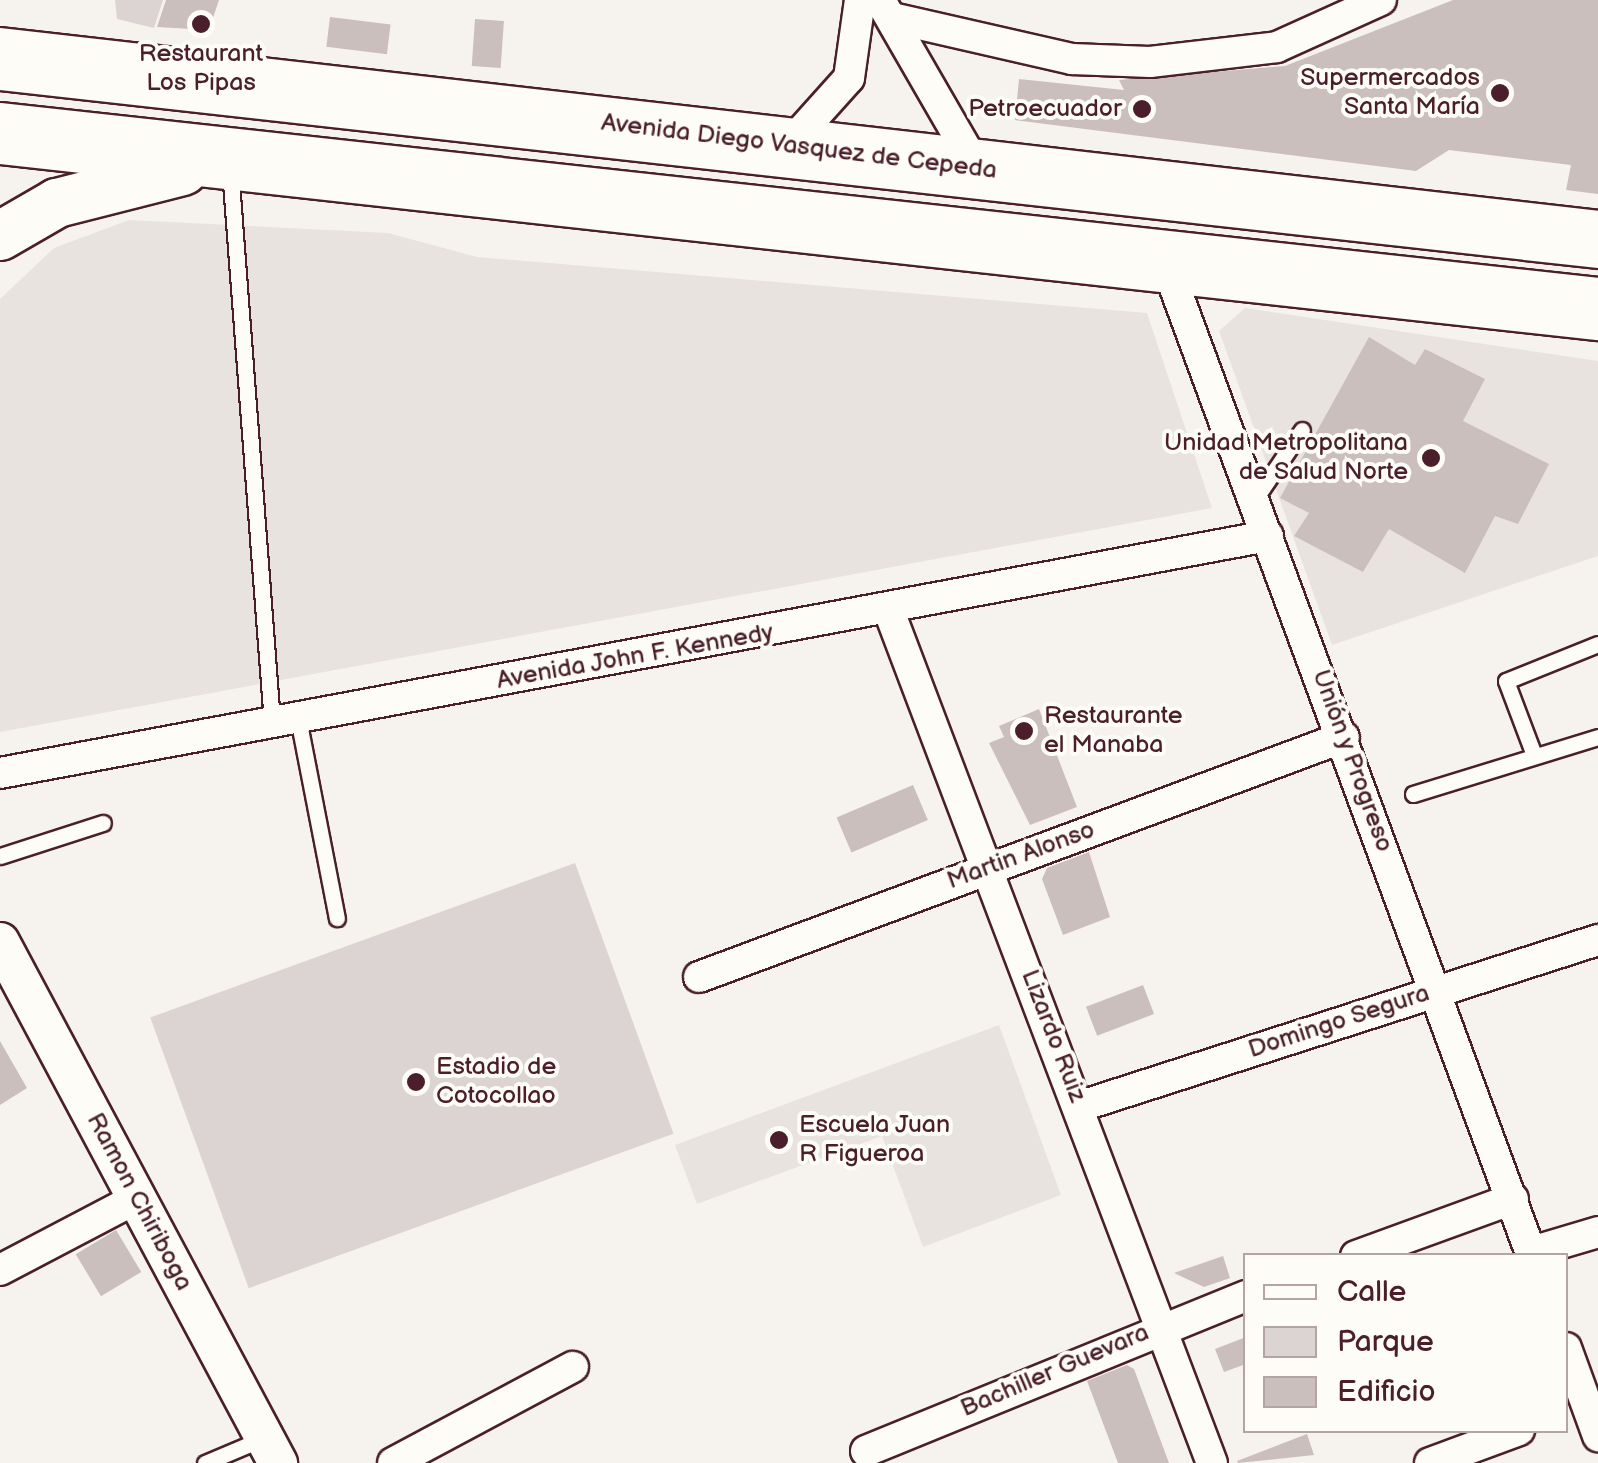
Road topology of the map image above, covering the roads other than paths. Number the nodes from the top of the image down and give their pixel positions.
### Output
1 (860, 0) edge
2 (1381, 0) edge
3 (888, 9) edge
4 (0, 52) edge
5 (0, 82) edge
6 (0, 110) edge
7 (0, 140) edge
8 (788, 146) junction
9 (222, 164) junction
10 (978, 170) junction
11 (1598, 235) edge
12 (0, 236) edge
13 (1598, 260) edge
14 (1168, 269) junction
15 (1598, 285) edge
16 (1598, 316) edge
17 (1302, 430) dead end
18 (1253, 502) junction
19 (1268, 536) junction
20 (890, 611) junction
21 (1598, 644) edge
22 (285, 721) junction
23 (1344, 737) junction
24 (1598, 737) edge
25 (1534, 755) junction
26 (0, 773) edge
27 (1413, 794) dead end
28 (103, 823) dead end
29 (0, 856) edge
30 (989, 868) junction
31 (337, 918) dead end
32 (1598, 940) edge
33 (0, 942) edge
34 (699, 977) dead end
35 (1436, 991) junction
36 (1080, 1106) junction
37 (137, 1198) junction
38 (1513, 1199) junction
39 (1598, 1232) edge
40 (1364, 1253) edge
41 (1532, 1253) edge
42 (1535, 1253) edge
43 (0, 1270) edge
44 (1243, 1297) edge
45 (1163, 1326) junction
46 (1568, 1360) edge
47 (572, 1367) dead end
48 (1576, 1409) edge
49 (1510, 1433) edge
50 (1598, 1436) edge
51 (271, 1450) edge
52 (866, 1450) dead end
53 (205, 1463) edge
54 (393, 1463) edge
55 (1212, 1463) edge
56 (1430, 1463) edge

1 - 8 street
2 - 3 street
3 - 10 street
4 - 8 main road, Avenida Diego Vasquez de Cepeda
5 - 13 lane
6 - 15 lane
7 - 9 main road
8 - 10 main road, Avenida Diego Vasquez de Cepeda
9 - 12 main road
9 - 14 main road
9 - 22 lane
10 - 11 main road, Avenida Diego Vasquez de Cepeda
14 - 16 main road
14 - 18 street, Unión y Progreso
17 - 18 lane
18 - 19 street, Unión y Progreso
19 - 20 street, Avenida John F. Kennedy
19 - 23 street, Unión y Progreso
20 - 22 street, Avenida John F. Kennedy
20 - 30 street, Lizardo Ruiz
21 - 25 lane
22 - 26 street, Avenida John F. Kennedy
22 - 31 lane
23 - 30 street, Martin Alonso
23 - 35 street, Unión y Progreso
24 - 25 lane
25 - 27 lane
28 - 29 lane
30 - 34 street, Martin Alonso
30 - 36 street, Lizardo Ruiz
32 - 35 street, Domingo Segura
33 - 37 street, Ramon Chiriboga
35 - 36 street, Domingo Segura
35 - 38 street, Unión y Progreso
36 - 45 street, Lizardo Ruiz
37 - 43 street
37 - 51 street, Ramon Chiriboga
38 - 40 street
38 - 41 street, Unión y Progreso
39 - 42 street
44 - 45 street, Bachiller Guevara
45 - 52 street, Bachiller Guevara
45 - 55 street, Lizardo Ruiz
46 - 48 street
47 - 54 street
48 - 50 street
49 - 56 street
51 - 53 lane

